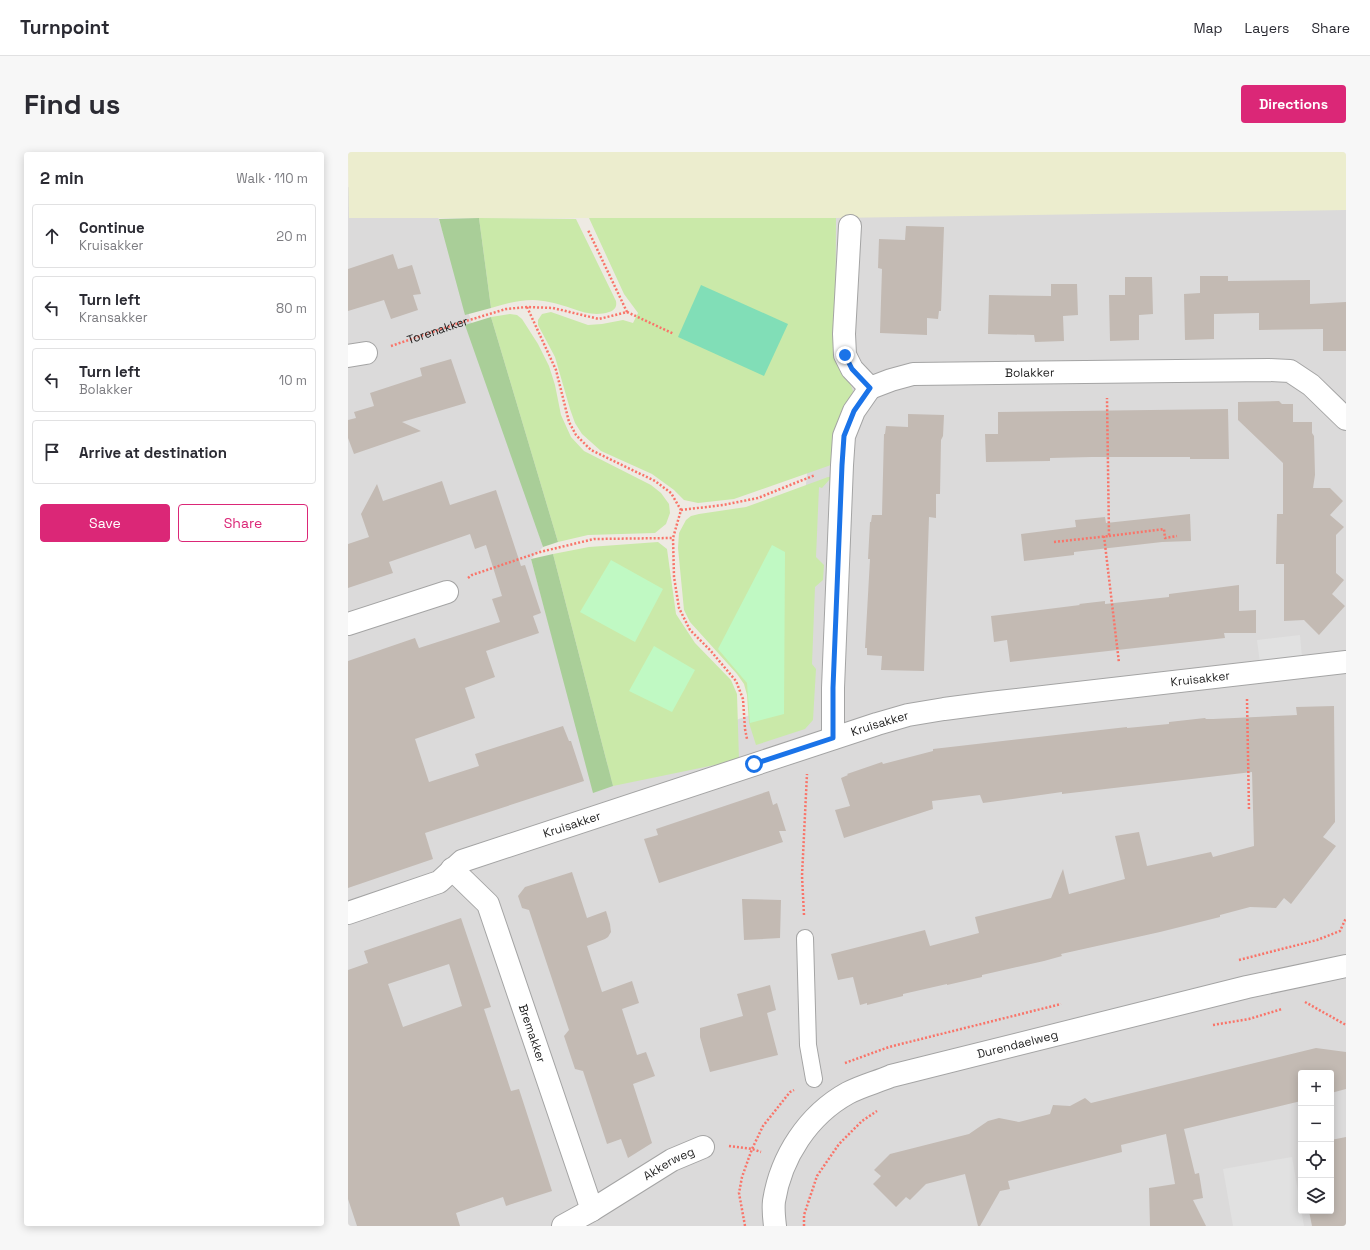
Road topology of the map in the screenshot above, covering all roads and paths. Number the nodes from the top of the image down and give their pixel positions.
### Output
1 (850, 226) dead end
2 (588, 230) dead end
3 (527, 308) junction
4 (627, 312) junction
5 (674, 334) dead end
6 (357, 354) edge
7 (1106, 371) junction
8 (870, 388) junction
9 (1346, 419) edge
10 (842, 465) junction
11 (681, 510) junction
12 (1104, 536) junction
13 (1109, 536) junction
14 (1177, 536) dead end
15 (673, 538) junction
16 (1054, 542) dead end
17 (447, 592) joint
18 (348, 624) edge
19 (1346, 662) edge
20 (1244, 674) junction
21 (1122, 687) junction
22 (833, 738) junction
23 (808, 746) junction
24 (754, 764) junction
25 (1249, 811) dead end
26 (452, 869) junction
27 (348, 913) edge
28 (805, 938) joint
29 (1346, 966) edge
30 (1311, 1000) dead end
31 (1283, 1008) dead end
32 (1210, 1025) dead end
33 (1346, 1025) edge
34 (814, 1079) dead end
35 (880, 1109) dead end
36 (703, 1147) joint
37 (786, 1162) junction
38 (592, 1210) junction
39 (563, 1226) edge
40 (775, 1226) edge
41 (804, 1226) edge

1 - 8 street
2 - 4 path
3 - 4 path, Torenakker
3 - 6 path, Torenakker
3 - 11 path
4 - 5 path
7 - 8 street, Bolakker
7 - 9 street, Bolakker
7 - 13 path
8 - 10 street
10 - 11 path
10 - 22 street
11 - 15 path
12 - 13 path
12 - 16 path
12 - 21 path
13 - 14 path
15 - 17 path
15 - 24 path
17 - 18 street
19 - 20 street, Kruisakker
20 - 21 street, Kruisakker
20 - 25 path
21 - 22 street, Kruisakker
22 - 23 street, Kruisakker
23 - 24 street, Kruisakker
23 - 28 path
24 - 26 street, Kruisakker
26 - 27 street, Kruisakker
26 - 38 street, Bremakker
28 - 34 lane
29 - 37 street, Durendaelweg
30 - 33 path
31 - 32 path
35 - 41 path
36 - 37 path, Akkerweg
36 - 38 street, Akkerweg
37 - 40 street, Durendaelweg
38 - 39 street, Akkerweg

